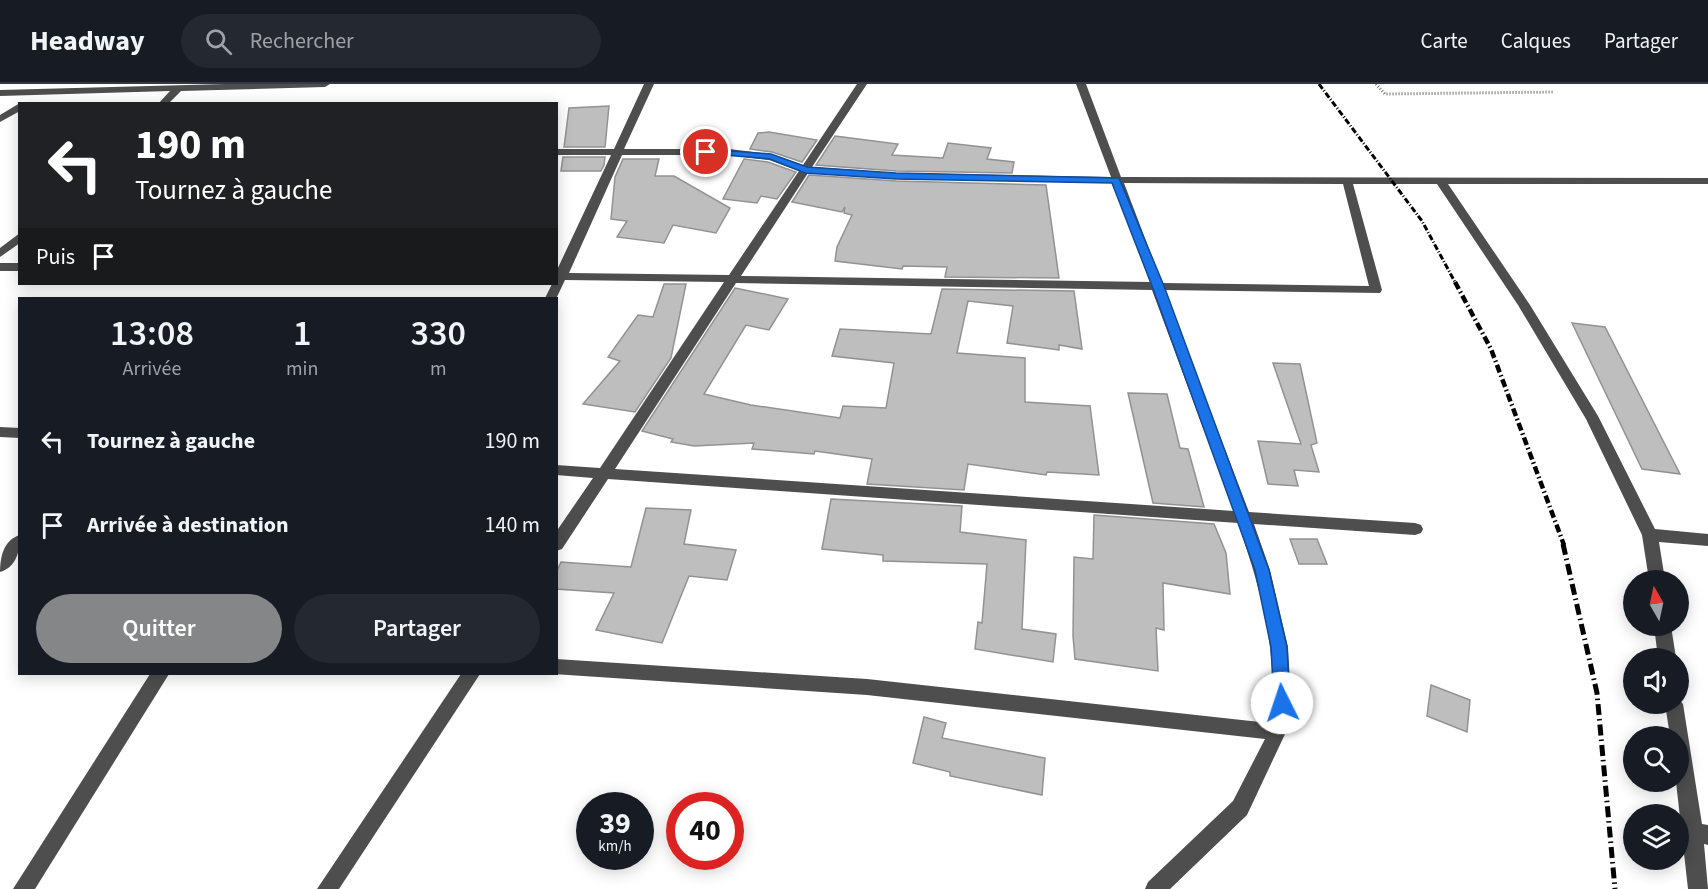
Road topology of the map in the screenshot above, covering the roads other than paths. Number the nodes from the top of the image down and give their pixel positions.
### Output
1 (325, 84) edge
2 (650, 84) edge
3 (862, 84) edge
4 (1080, 84) edge
5 (108, 87) edge
6 (179, 88) junction
7 (39, 92) junction
8 (0, 93) edge
9 (25, 102) edge
10 (164, 102) edge
11 (18, 107) edge
12 (0, 119) edge
13 (618, 151) junction
14 (558, 152) edge
15 (805, 170) junction
16 (1116, 180) junction
17 (1347, 180) junction
18 (1440, 180) junction
19 (1708, 181) edge
20 (18, 238) edge
21 (0, 254) edge
22 (0, 267) edge
23 (18, 267) edge
24 (559, 276) edge
25 (732, 280) junction
26 (1158, 286) junction
27 (0, 432) edge
28 (18, 433) edge
29 (558, 470) edge
30 (604, 473) junction
31 (1244, 518) junction
32 (1415, 529) dead end
33 (1650, 535) junction
34 (1708, 540) edge
35 (558, 542) edge
36 (18, 544) edge
37 (0, 566) edge
38 (1655, 570) edge
39 (558, 667) edge
40 (159, 675) edge
41 (470, 675) edge
42 (1676, 714) edge
43 (1277, 732) junction
44 (1700, 833) edge
45 (22, 889) edge
46 (327, 889) edge
47 (1155, 889) edge
48 (1698, 889) edge

1 - 6 street
2 - 13 street
3 - 15 street
4 - 16 street
5 - 6 street
5 - 7 street
6 - 10 street
7 - 8 street
7 - 9 street
11 - 12 street
13 - 14 street
13 - 15 street
13 - 24 street
15 - 16 street
15 - 25 street
16 - 17 street
16 - 26 street
17 - 18 street
17 - 26 street
18 - 19 street
18 - 33 street
20 - 21 street
22 - 23 street
24 - 25 street
25 - 26 street
25 - 30 street
26 - 31 street
27 - 28 street
29 - 30 street
30 - 31 street
30 - 35 street
31 - 32 street
31 - 43 street
33 - 34 street
33 - 38 street
36 - 37 street
39 - 43 street
40 - 45 street
41 - 46 street
42 - 44 street
43 - 47 street
44 - 48 street

